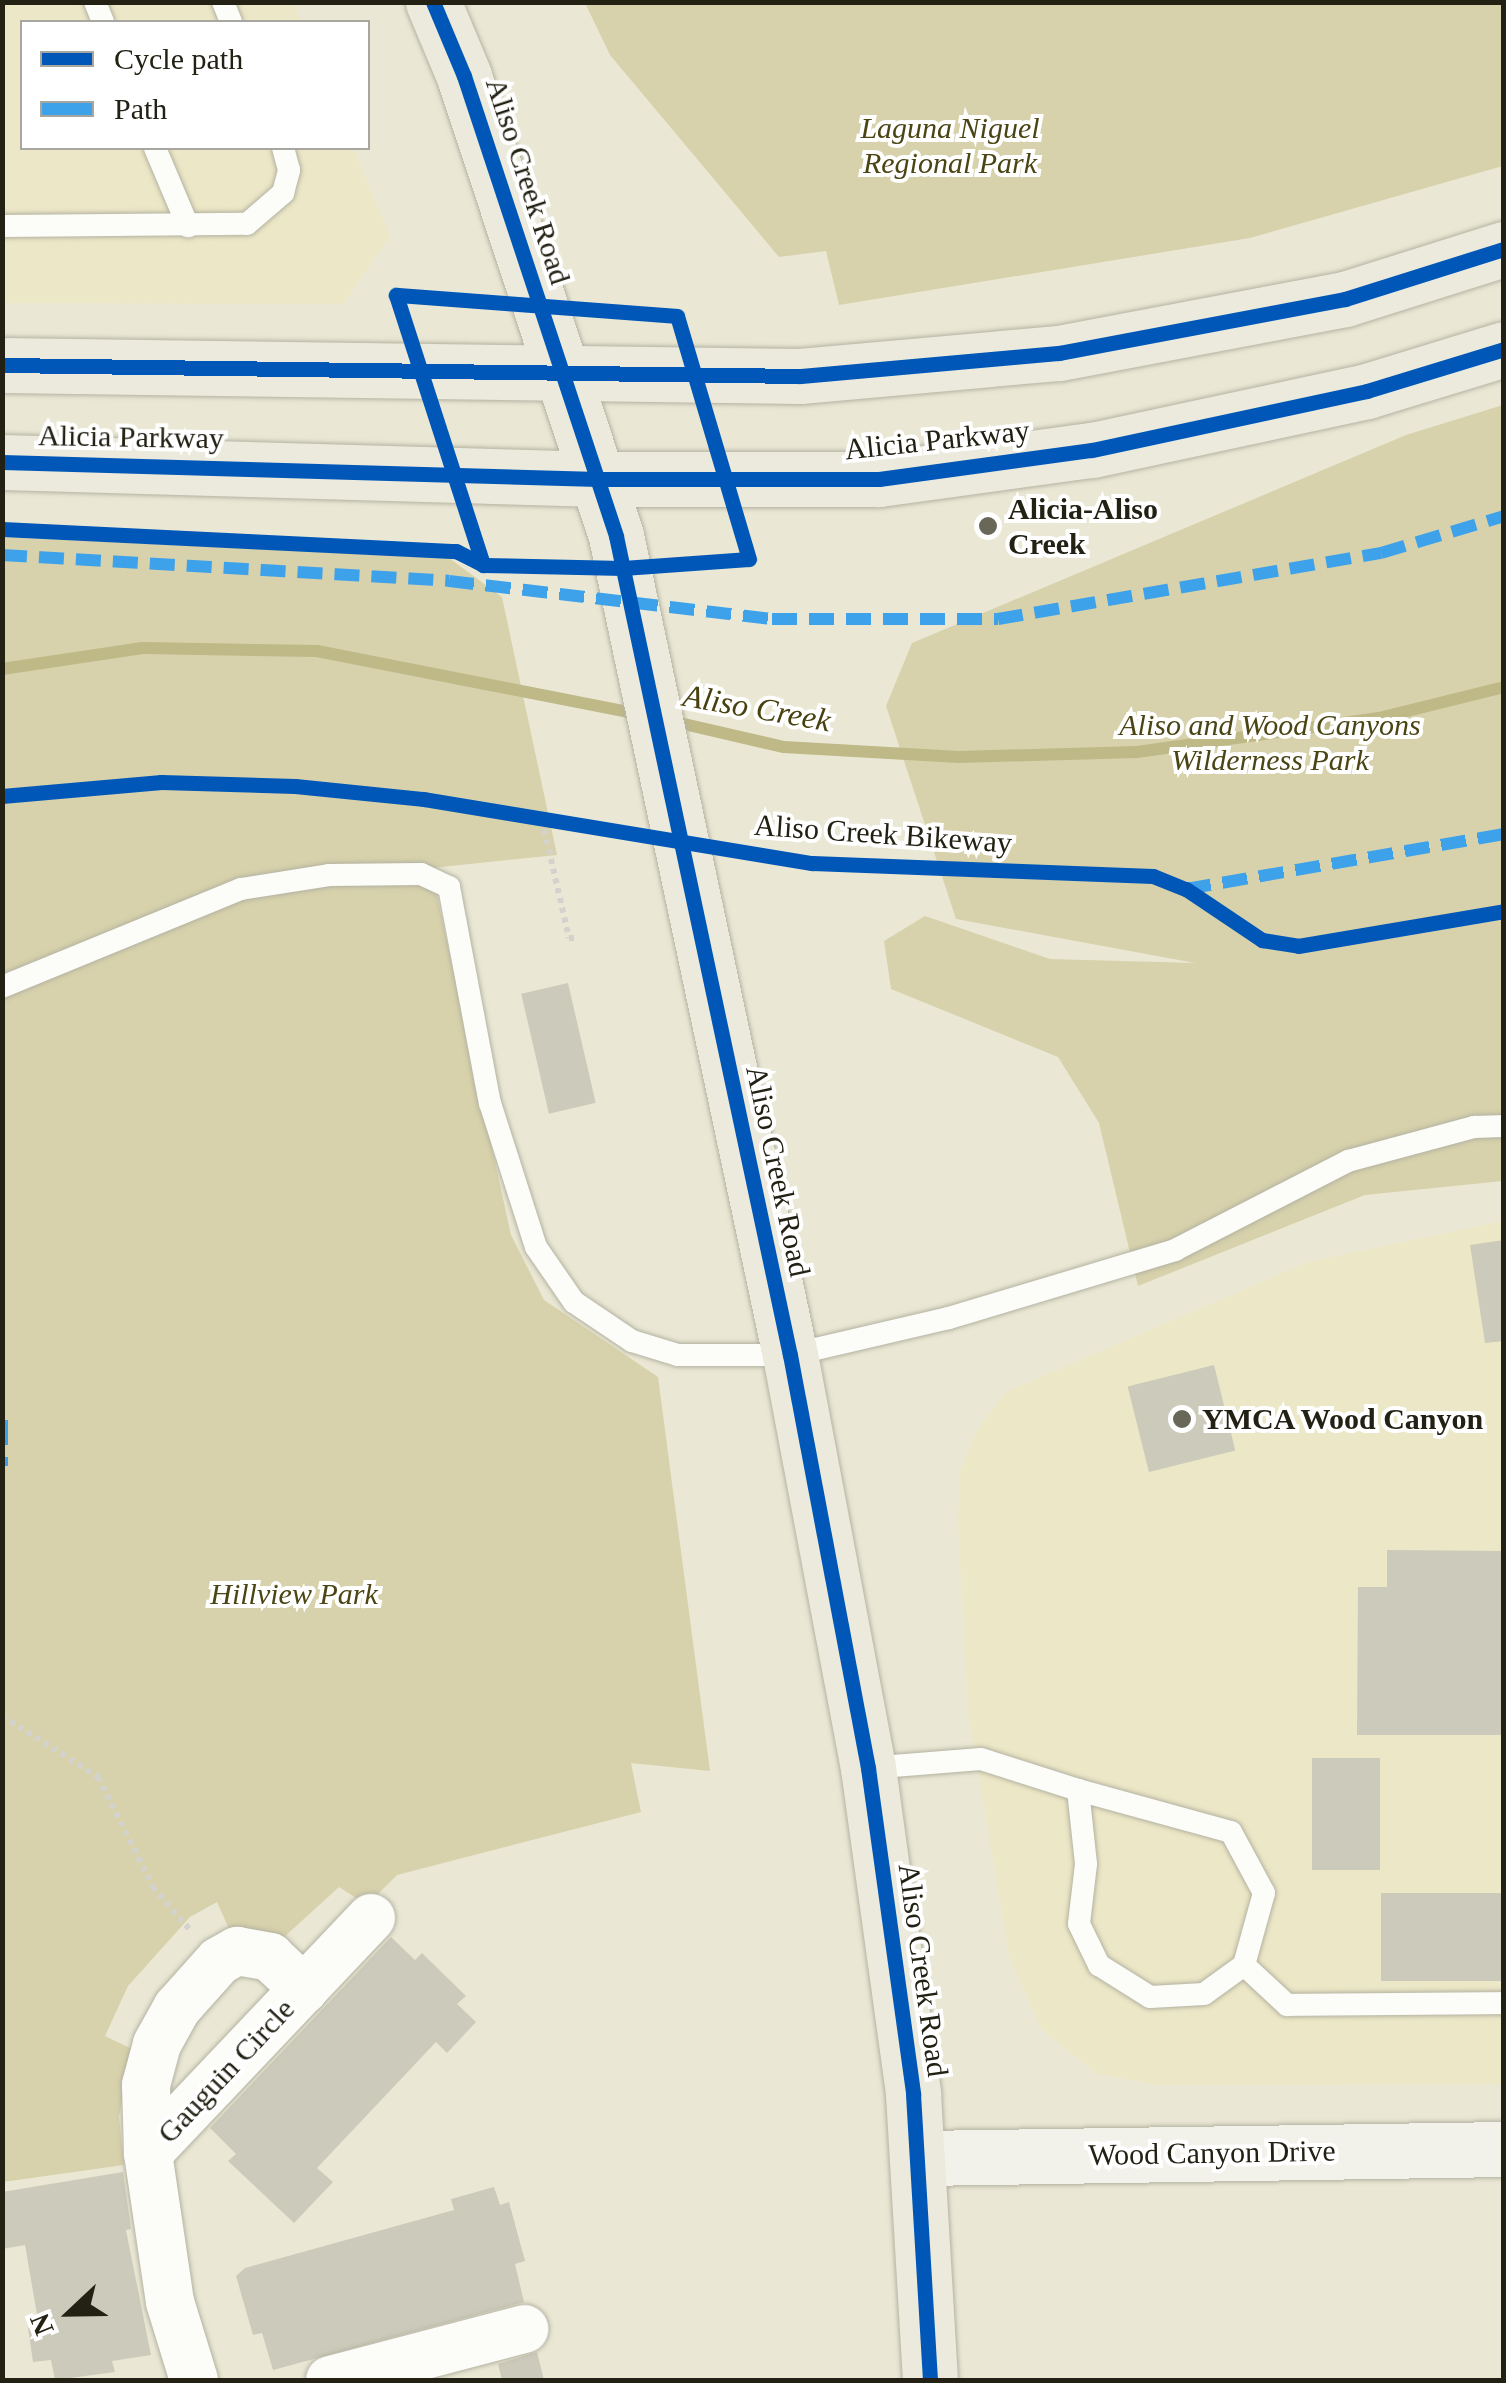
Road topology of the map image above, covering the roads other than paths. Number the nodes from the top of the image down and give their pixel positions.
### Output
1 (434, 2) edge
2 (156, 150) edge
3 (283, 150) edge
4 (2, 226) edge
5 (188, 226) junction
6 (1504, 249) edge
7 (1504, 349) edge
8 (2, 365) edge
9 (563, 375) junction
10 (2, 462) edge
11 (598, 479) junction
12 (2, 986) edge
13 (1504, 1126) edge
14 (790, 1356) junction
15 (868, 1768) junction
16 (1078, 1790) junction
17 (371, 1918) dead end
18 (1244, 1965) junction
19 (304, 1990) junction
20 (1504, 2003) edge
21 (1504, 2149) edge
22 (148, 2153) junction
23 (921, 2158) junction
24 (524, 2329) dead end
25 (193, 2380) edge
26 (330, 2380) edge
27 (930, 2380) edge

1 - 9 main road, Aliso Creek Road
2 - 5 lane
3 - 5 lane
4 - 5 lane
6 - 9 main road
7 - 11 main road, Alicia Parkway
8 - 9 main road
9 - 11 main road, Aliso Creek Road
10 - 11 main road, Alicia Parkway
11 - 14 main road, Aliso Creek Road
12 - 14 lane
13 - 14 lane
14 - 15 main road, Aliso Creek Road
15 - 16 lane
15 - 23 main road, Aliso Creek Road
16 - 18 lane
16 - 18 lane
17 - 19 street, Gauguin Circle
18 - 20 lane
19 - 22 street, Gauguin Circle
19 - 22 street, Gauguin Circle
21 - 23 main road, Wood Canyon Drive
22 - 25 street, Gauguin Circle
23 - 27 main road, Aliso Creek Road
24 - 26 street

